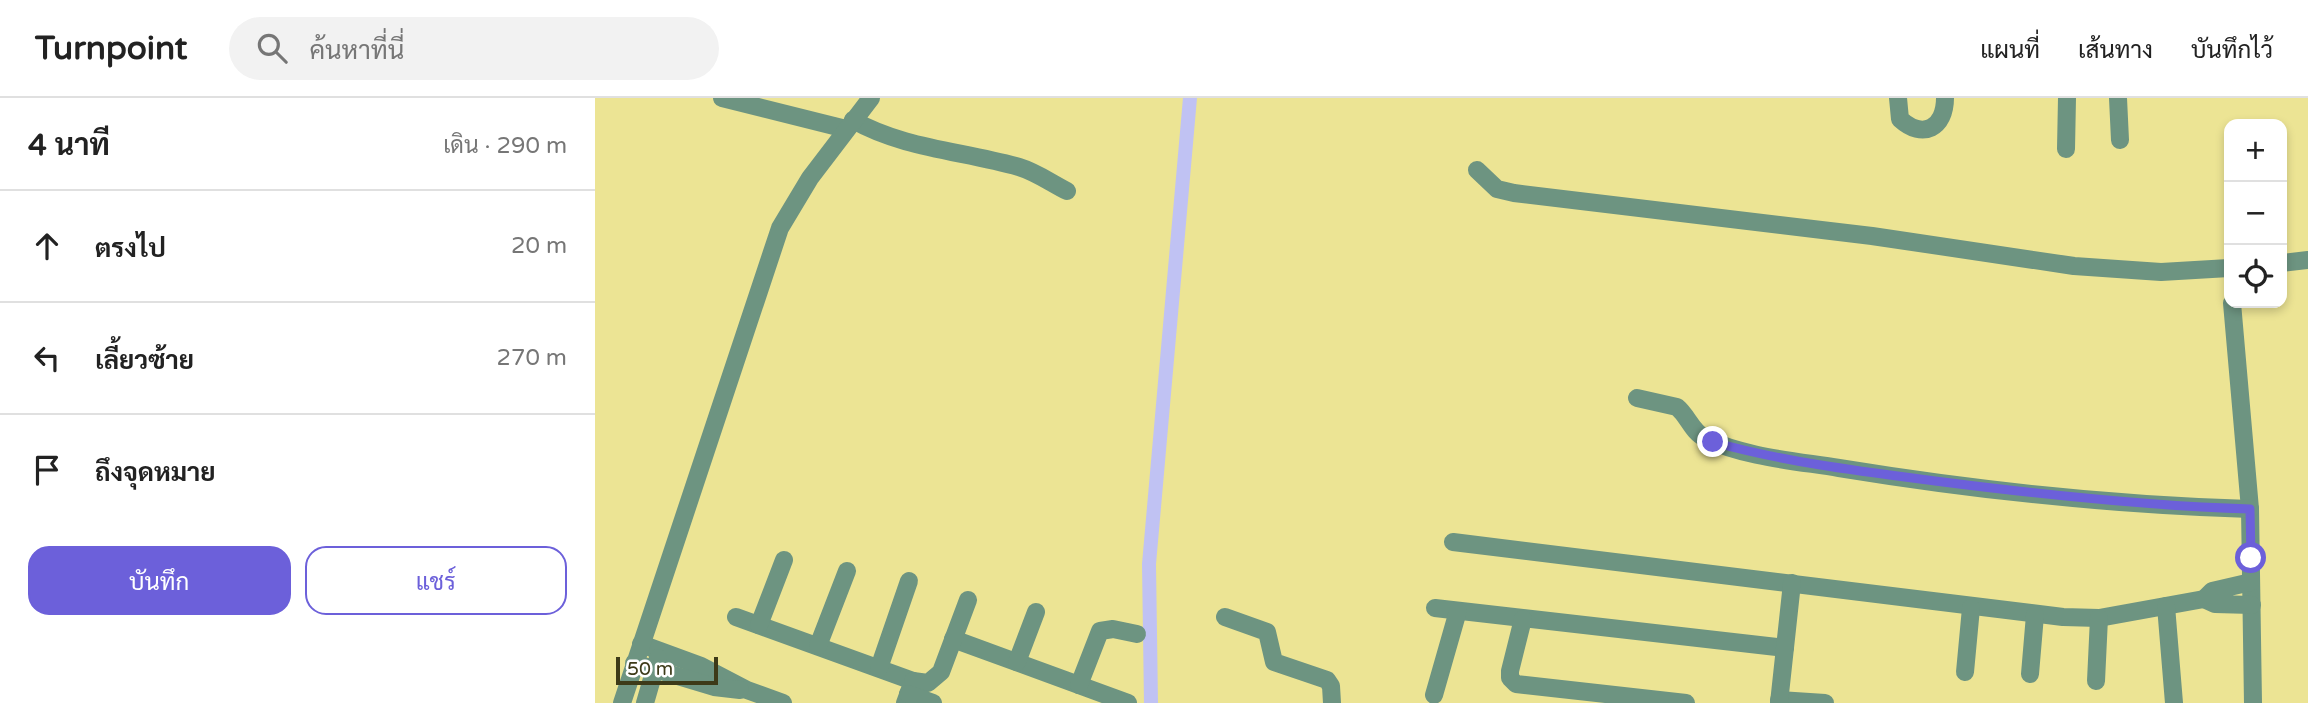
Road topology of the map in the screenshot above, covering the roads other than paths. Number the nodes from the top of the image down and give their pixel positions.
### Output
1 (722, 98) edge
2 (871, 98) edge
3 (1898, 98) edge
4 (1945, 98) edge
5 (2067, 98) edge
6 (2118, 98) edge
7 (849, 124) junction
8 (2120, 140) dead end
9 (2066, 149) dead end
10 (1478, 170) dead end
11 (1067, 191) dead end
12 (2308, 260) edge
13 (2287, 262) edge
14 (2224, 268) edge
15 (2232, 308) edge
16 (1637, 398) dead end
17 (2250, 509) junction
18 (1453, 542) dead end
19 (784, 560) dead end
20 (847, 571) dead end
21 (909, 581) dead end
22 (2251, 582) junction
23 (1792, 583) junction
24 (2204, 599) junction
25 (968, 600) dead end
26 (2252, 605) junction
27 (2166, 606) junction
28 (1435, 608) dead end
29 (1971, 608) junction
30 (1036, 611) dead end
31 (1458, 611) junction
32 (2035, 615) junction
33 (736, 617) dead end
34 (1226, 617) dead end
35 (2099, 618) junction
36 (1523, 619) junction
37 (759, 625) junction
38 (1137, 634) dead end
39 (953, 639) junction
40 (641, 644) junction
41 (818, 646) junction
42 (1784, 648) junction
43 (657, 660) junction
44 (1017, 662) junction
45 (634, 663) junction
46 (879, 668) junction
47 (1965, 672) dead end
48 (2031, 674) dead end
49 (2096, 681) dead end
50 (1079, 685) junction
51 (909, 693) edge
52 (1434, 695) dead end
53 (1779, 701) edge
54 (622, 703) edge
55 (645, 703) edge
56 (783, 703) edge
57 (933, 703) edge
58 (1128, 703) edge
59 (1332, 703) edge
60 (1686, 703) edge
61 (1825, 703) edge
62 (2174, 703) edge
63 (2253, 703) edge

1 - 7 street
2 - 7 street
3 - 4 street
5 - 9 street
6 - 8 street
7 - 11 street
7 - 40 street
10 - 14 street
12 - 13 street
15 - 17 street
16 - 17 street
17 - 22 street
18 - 23 street
19 - 37 street
20 - 41 street
21 - 46 street
22 - 24 street
22 - 26 street
23 - 29 street
23 - 42 street
24 - 26 street
24 - 27 street
25 - 39 street
26 - 63 street
27 - 35 street
27 - 62 street
28 - 31 street
29 - 32 street
29 - 47 street
30 - 44 street
31 - 36 street
31 - 52 street
32 - 35 street
32 - 48 street
33 - 37 street
34 - 59 street
35 - 49 street
36 - 42 street
36 - 60 street
37 - 41 street
38 - 50 street
39 - 44 street
39 - 51 street
40 - 43 street
40 - 45 street
41 - 46 street
42 - 53 street
43 - 45 street
43 - 55 street
43 - 56 street
44 - 50 street
45 - 54 street
46 - 51 street
50 - 58 street
51 - 57 street
53 - 61 street

